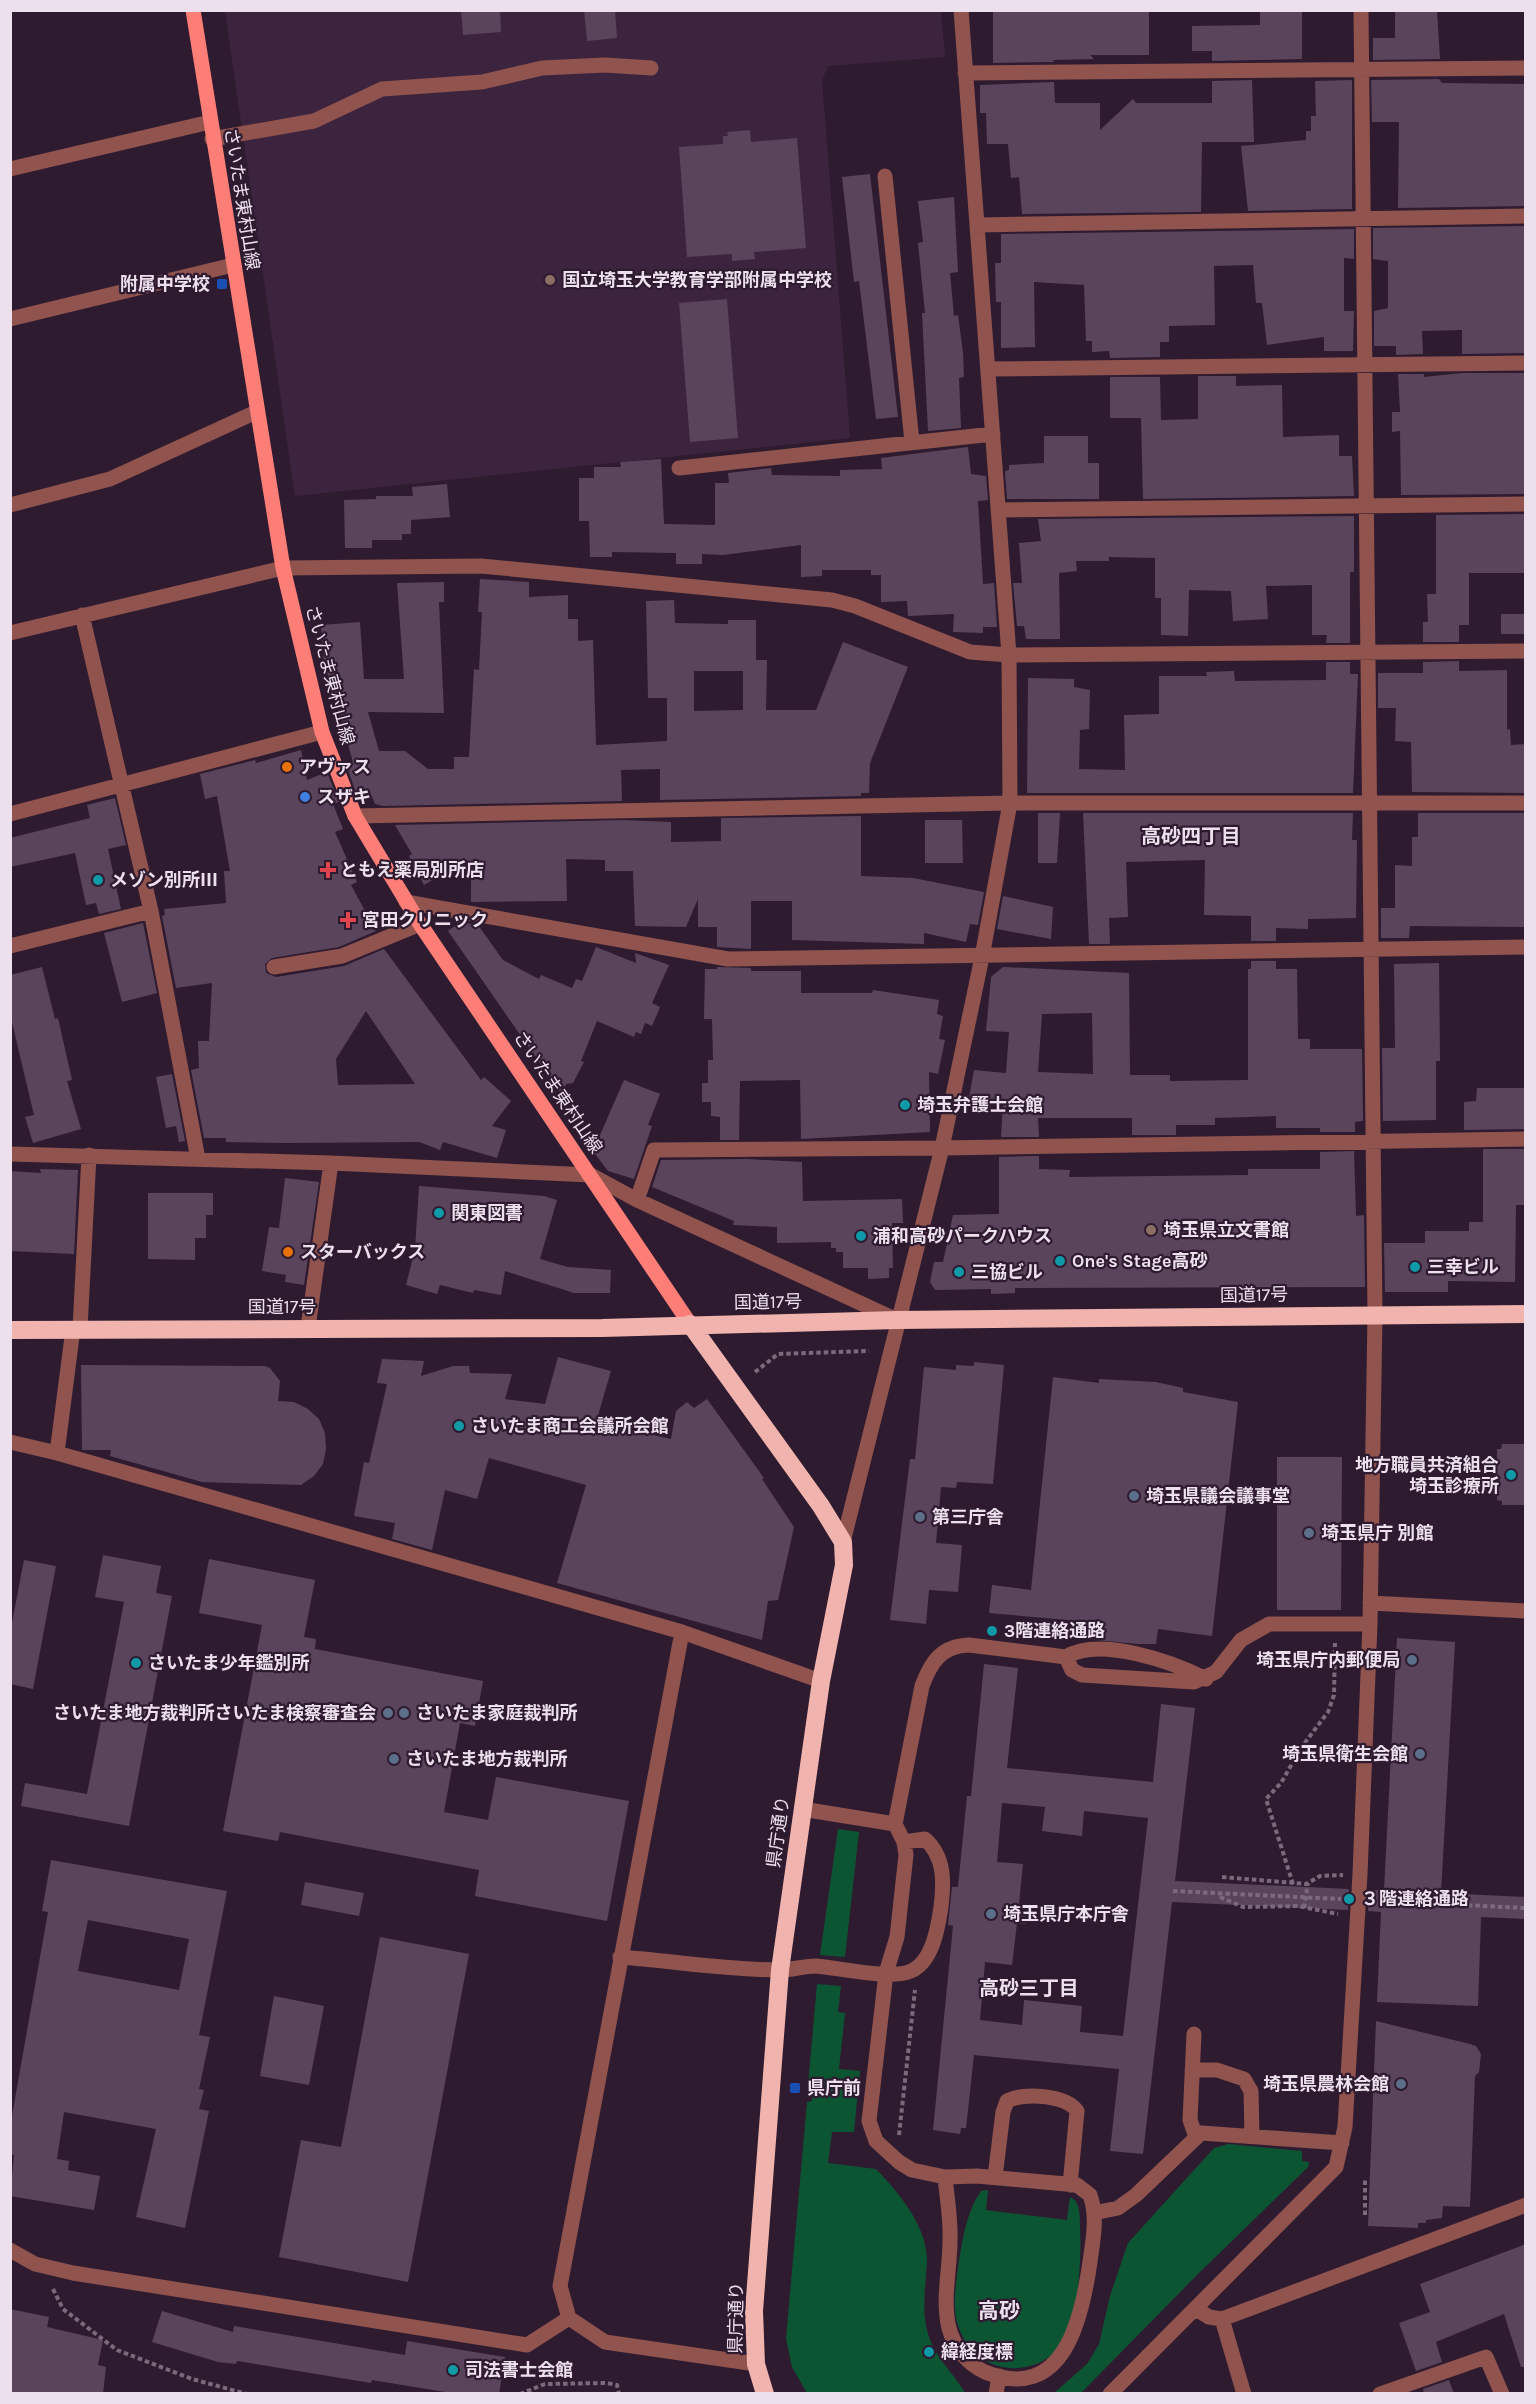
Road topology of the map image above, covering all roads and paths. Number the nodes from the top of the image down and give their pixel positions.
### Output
1 (193, 10) edge
2 (961, 10) edge
3 (1361, 10) edge
4 (651, 68) dead end
5 (1526, 68) edge
6 (1361, 70) junction
7 (965, 73) junction
8 (210, 122) junction
9 (212, 139) junction
10 (10, 169) edge
11 (885, 176) dead end
12 (1526, 216) edge
13 (1363, 220) junction
14 (977, 225) junction
15 (233, 265) junction
16 (10, 319) edge
17 (1526, 363) edge
18 (1365, 364) junction
19 (988, 369) junction
20 (256, 412) junction
21 (993, 434) junction
22 (912, 442) junction
23 (679, 468) dead end
24 (1526, 504) edge
25 (10, 505) edge
26 (1366, 506) junction
27 (999, 510) junction
28 (283, 568) junction
29 (82, 615) junction
30 (10, 633) edge
31 (1526, 651) edge
32 (1368, 652) junction
33 (1009, 655) junction
34 (322, 732) junction
35 (122, 785) junction
36 (1010, 803) junction
37 (1369, 803) junction
38 (1526, 803) edge
39 (10, 814) edge
40 (355, 816) junction
41 (406, 902) junction
42 (152, 911) junction
43 (420, 924) junction
44 (10, 946) edge
45 (1526, 947) edge
46 (1371, 951) junction
47 (982, 957) junction
48 (274, 967) dead end
49 (1526, 1139) edge
50 (1373, 1142) junction
51 (942, 1148) junction
52 (10, 1154) edge
53 (89, 1155) junction
54 (198, 1159) junction
55 (331, 1163) junction
56 (591, 1175) junction
57 (637, 1200) junction
58 (1375, 1314) junction
59 (1526, 1314) edge
60 (897, 1320) junction
61 (690, 1324) junction
62 (308, 1328) junction
63 (77, 1329) junction
64 (10, 1330) edge
65 (869, 1351) dead end
66 (755, 1372) dead end
67 (10, 1442) edge
68 (57, 1453) junction
69 (843, 1542) junction
70 (1370, 1604) junction
71 (1526, 1611) edge
72 (1370, 1624) junction
73 (682, 1632) junction
74 (1344, 1643) dead end
75 (1066, 1657) junction
76 (1206, 1679) junction
77 (822, 1681) junction
78 (802, 1809) junction
79 (895, 1824) junction
80 (904, 1842) junction
81 (1344, 1875) dead end
82 (1222, 1877) dead end
83 (1308, 1883) junction
84 (1293, 1884) junction
85 (1220, 1896) dead end
86 (1304, 1908) junction
87 (1342, 1915) dead end
88 (620, 1957) junction
89 (780, 1970) junction
90 (914, 1970) junction
91 (886, 1973) junction
92 (1194, 2034) dead end
93 (1192, 2070) junction
94 (1252, 2136) junction
95 (1196, 2137) junction
96 (1342, 2143) junction
97 (896, 2159) junction
98 (945, 2177) junction
99 (995, 2177) junction
100 (1365, 2179) dead end
101 (1070, 2185) junction
102 (1526, 2205) edge
103 (1094, 2213) junction
104 (1365, 2215) dead end
105 (10, 2250) edge
106 (40, 2265) junction
107 (1196, 2309) junction
108 (569, 2318) junction
109 (1222, 2319) junction
110 (756, 2364) junction
111 (999, 2376) junction
112 (247, 2394) edge
113 (520, 2394) edge
114 (619, 2394) edge
115 (765, 2394) edge
116 (996, 2394) edge
117 (1110, 2394) edge
118 (1244, 2394) edge
119 (1380, 2394) edge
120 (1502, 2394) edge

1 - 8 main road, さいたま東村山線
2 - 7 street
3 - 6 street
4 - 9 street
5 - 6 street
6 - 7 street
6 - 13 street
7 - 14 street
8 - 9 main road, さいたま東村山線
8 - 10 street
9 - 15 main road, さいたま東村山線
11 - 22 street
12 - 13 street
13 - 14 street
13 - 18 street
14 - 19 street
15 - 16 street
15 - 20 main road, さいたま東村山線
17 - 18 street
18 - 19 street
18 - 26 street
19 - 21 street
20 - 25 street
20 - 28 main road, さいたま東村山線
21 - 22 street
21 - 27 street
22 - 23 street
24 - 26 street
26 - 27 street
26 - 32 street
27 - 33 street
28 - 29 street
28 - 33 street
28 - 34 main road, さいたま東村山線
29 - 30 street
29 - 35 street
31 - 32 street
32 - 33 street
32 - 37 street
33 - 36 street
34 - 35 street
34 - 40 main road, さいたま東村山線
35 - 39 street
35 - 42 street
36 - 37 street
36 - 40 street
36 - 47 street
37 - 38 street
37 - 46 street
40 - 41 main road, さいたま東村山線
41 - 43 main road, さいたま東村山線
41 - 47 street
42 - 44 street
42 - 54 street
43 - 48 street
43 - 56 main road, さいたま東村山線
45 - 46 street
46 - 47 street
46 - 50 street
47 - 51 street
49 - 50 street
50 - 51 street
50 - 58 street
51 - 57 street
51 - 60 street
52 - 53 street
53 - 54 street
53 - 63 street
54 - 55 street
55 - 56 street
55 - 62 street
56 - 57 street
56 - 61 main road, さいたま東村山線
57 - 60 street
58 - 59 highway, 国道17号
58 - 60 highway, 国道17号
58 - 70 street
60 - 61 highway, 国道17号
60 - 69 street
61 - 62 highway, 国道17号
61 - 69 highway
62 - 63 highway, 国道17号
63 - 64 highway, 国道17号
63 - 68 street
65 - 66 path
67 - 68 street
68 - 73 street
69 - 77 highway, 県庁通り
70 - 71 street
70 - 72 street
72 - 76 street
72 - 96 street
73 - 77 street
73 - 88 street
74 - 84 path
75 - 76 street
75 - 76 street
75 - 79 street
77 - 78 highway, 県庁通り
78 - 79 street
78 - 89 highway, 県庁通り
79 - 80 street
80 - 90 street
80 - 91 street
81 - 83 path
82 - 84 path
83 - 84 path
83 - 86 path
85 - 86 path
86 - 87 path
88 - 89 street
88 - 108 street
89 - 91 street
89 - 110 highway, 県庁通り
90 - 91 street
90 - 97 path
91 - 97 street
92 - 93 street
93 - 94 street
93 - 95 street
94 - 95 street
94 - 96 street
95 - 103 street
96 - 107 street
97 - 98 street
98 - 99 street
98 - 111 street
99 - 101 street
99 - 101 street
100 - 104 path
101 - 103 street
102 - 109 street
103 - 111 street
105 - 106 street
106 - 108 street
106 - 112 path
107 - 109 street
107 - 117 street
108 - 110 street
109 - 118 street
110 - 115 highway, 県庁通り
111 - 116 street
113 - 114 path
119 - 120 street

